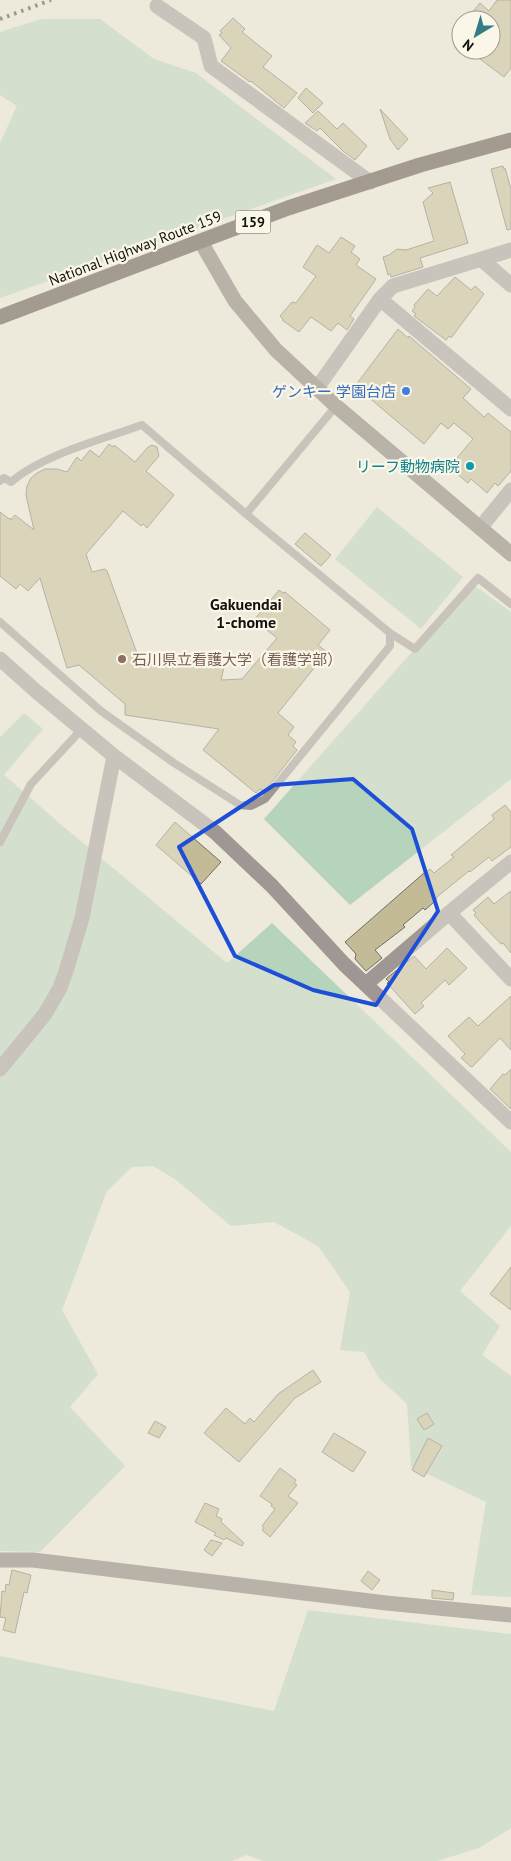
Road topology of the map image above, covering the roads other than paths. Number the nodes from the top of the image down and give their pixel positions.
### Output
1 (157, 6) dead end
2 (511, 140) edge
3 (370, 182) junction
4 (200, 242) junction
5 (511, 250) edge
6 (481, 259) junction
7 (511, 285) edge
8 (380, 299) junction
9 (0, 317) edge
10 (317, 388) junction
11 (336, 406) junction
12 (511, 409) edge
13 (0, 481) edge
14 (511, 490) edge
15 (246, 514) junction
16 (480, 528) junction
17 (511, 554) edge
18 (511, 604) edge
19 (0, 622) edge
20 (390, 633) junction
21 (0, 659) edge
22 (82, 729) junction
23 (114, 756) junction
24 (0, 842) edge
25 (511, 862) edge
26 (449, 913) junction
27 (511, 979) edge
28 (366, 984) junction
29 (0, 1069) edge
30 (511, 1122) edge
31 (0, 1560) edge
32 (511, 1615) edge

1 - 3 street
2 - 3 highway, National Highway Route 159 / 159
3 - 4 highway, National Highway Route 159 / 159
4 - 9 highway, National Highway Route 159 / 159
4 - 10 street
5 - 6 street
6 - 7 street
6 - 8 street
8 - 10 street
8 - 12 street
10 - 11 street
11 - 15 lane
11 - 16 street
13 - 15 lane
14 - 16 street
15 - 20 lane
16 - 17 street
18 - 20 lane
19 - 20 lane
21 - 22 street
22 - 23 street
22 - 24 lane
23 - 28 street
23 - 29 street
25 - 26 street
26 - 27 street
26 - 28 street
28 - 30 street
31 - 32 street

